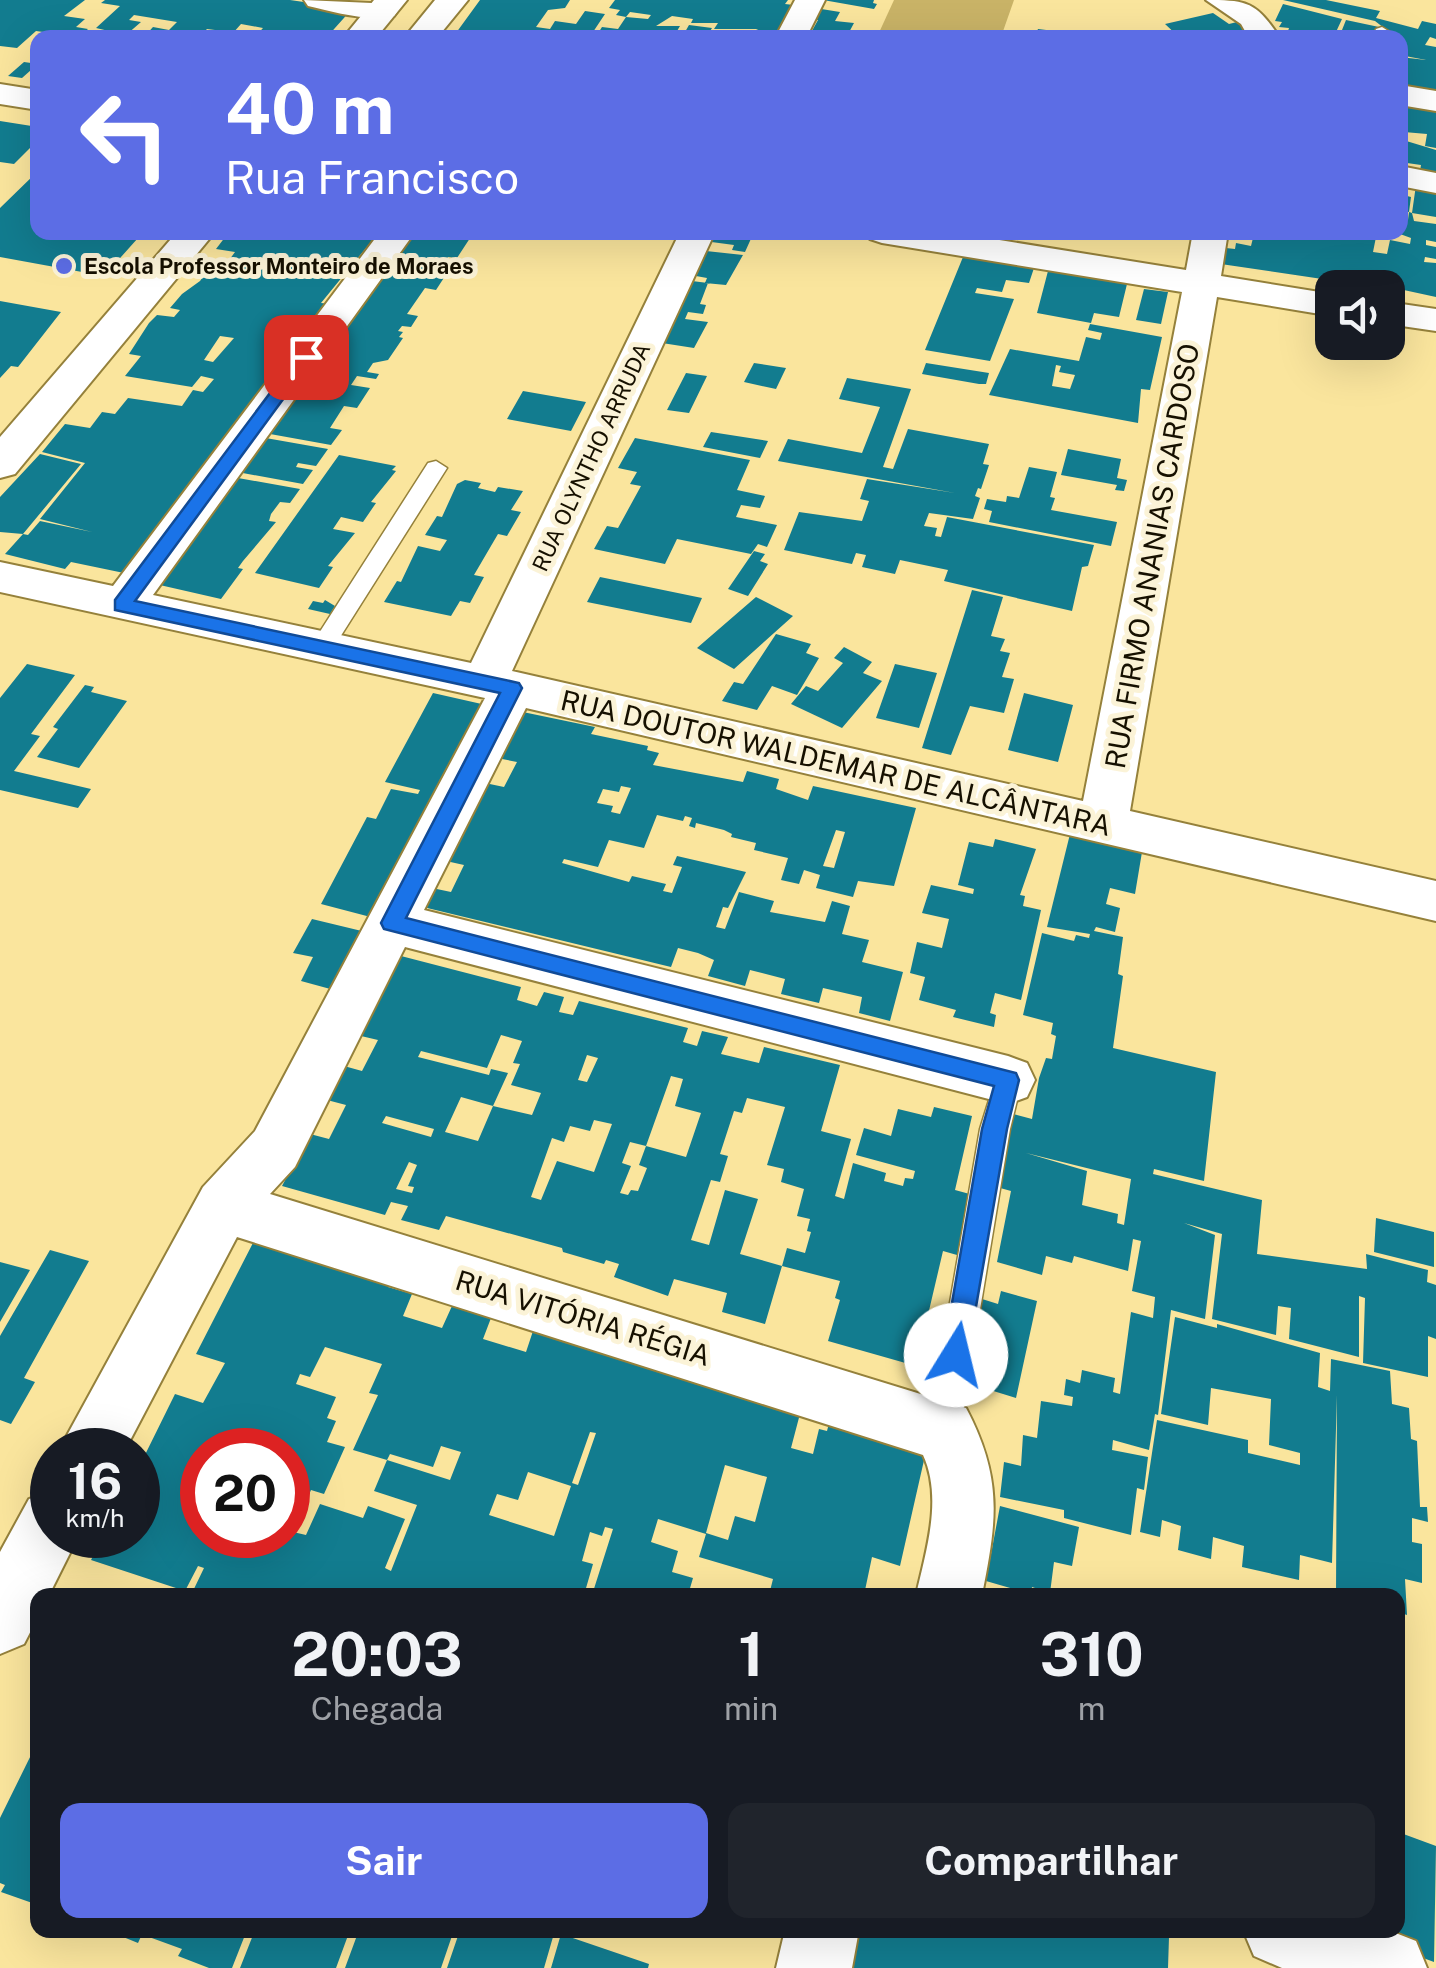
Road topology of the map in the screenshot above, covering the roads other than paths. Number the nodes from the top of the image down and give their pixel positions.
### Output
1 (319, 0) edge
2 (452, 0) edge
3 (810, 0) edge
4 (1221, 0) edge
5 (387, 5) edge
6 (366, 30) edge
7 (427, 30) edge
8 (794, 30) edge
9 (1260, 30) edge
10 (0, 94) edge
11 (1408, 97) edge
12 (30, 99) edge
13 (1436, 102) edge
14 (1408, 177) edge
15 (1436, 182) edge
16 (190, 240) edge
17 (392, 240) edge
18 (694, 240) edge
19 (929, 240) edge
20 (1210, 240) edge
21 (1201, 286) junction
22 (1315, 303) edge
23 (1405, 315) edge
24 (1436, 320) edge
25 (0, 464) edge
26 (436, 468) dead end
27 (0, 577) edge
28 (122, 605) junction
29 (322, 647) junction
30 (498, 685) junction
31 (1103, 826) junction
32 (1436, 902) edge
33 (392, 923) junction
34 (1008, 1080) joint
35 (223, 1206) junction
36 (103, 1428) edge
37 (944, 1430) junction
38 (35, 1558) edge
39 (950, 1588) edge
40 (11, 1610) edge
41 (820, 1938) edge
42 (1303, 1938) edge
43 (814, 1968) edge
44 (1389, 1968) edge

1 - 5 street
2 - 7 street
3 - 8 street
4 - 9 street
5 - 6 street
10 - 12 street
11 - 13 street
14 - 15 street
16 - 25 street
17 - 28 street
18 - 30 street, RUA OLYNTHO ARRUDA
19 - 21 street
20 - 21 street, RUA FIRMO ANANIAS CARDOSO
21 - 22 street
21 - 31 street, RUA FIRMO ANANIAS CARDOSO
23 - 24 street
26 - 29 lane
27 - 28 street, RUA DOUTOR WALDEMAR DE ALCÂNTARA
28 - 29 street, RUA DOUTOR WALDEMAR DE ALCÂNTARA
29 - 30 street, RUA DOUTOR WALDEMAR DE ALCÂNTARA
30 - 31 street, RUA DOUTOR WALDEMAR DE ALCÂNTARA
30 - 33 street, RUA OLYNTHO ARRUDA
31 - 32 street, RUA DOUTOR WALDEMAR DE ALCÂNTARA
33 - 34 street
33 - 35 street, RUA OLYNTHO ARRUDA
34 - 37 lane
35 - 36 street, RUA OLYNTHO ARRUDA
35 - 37 street, RUA VITÓRIA RÉGIA
37 - 39 street
38 - 40 street
41 - 43 street
42 - 44 street

